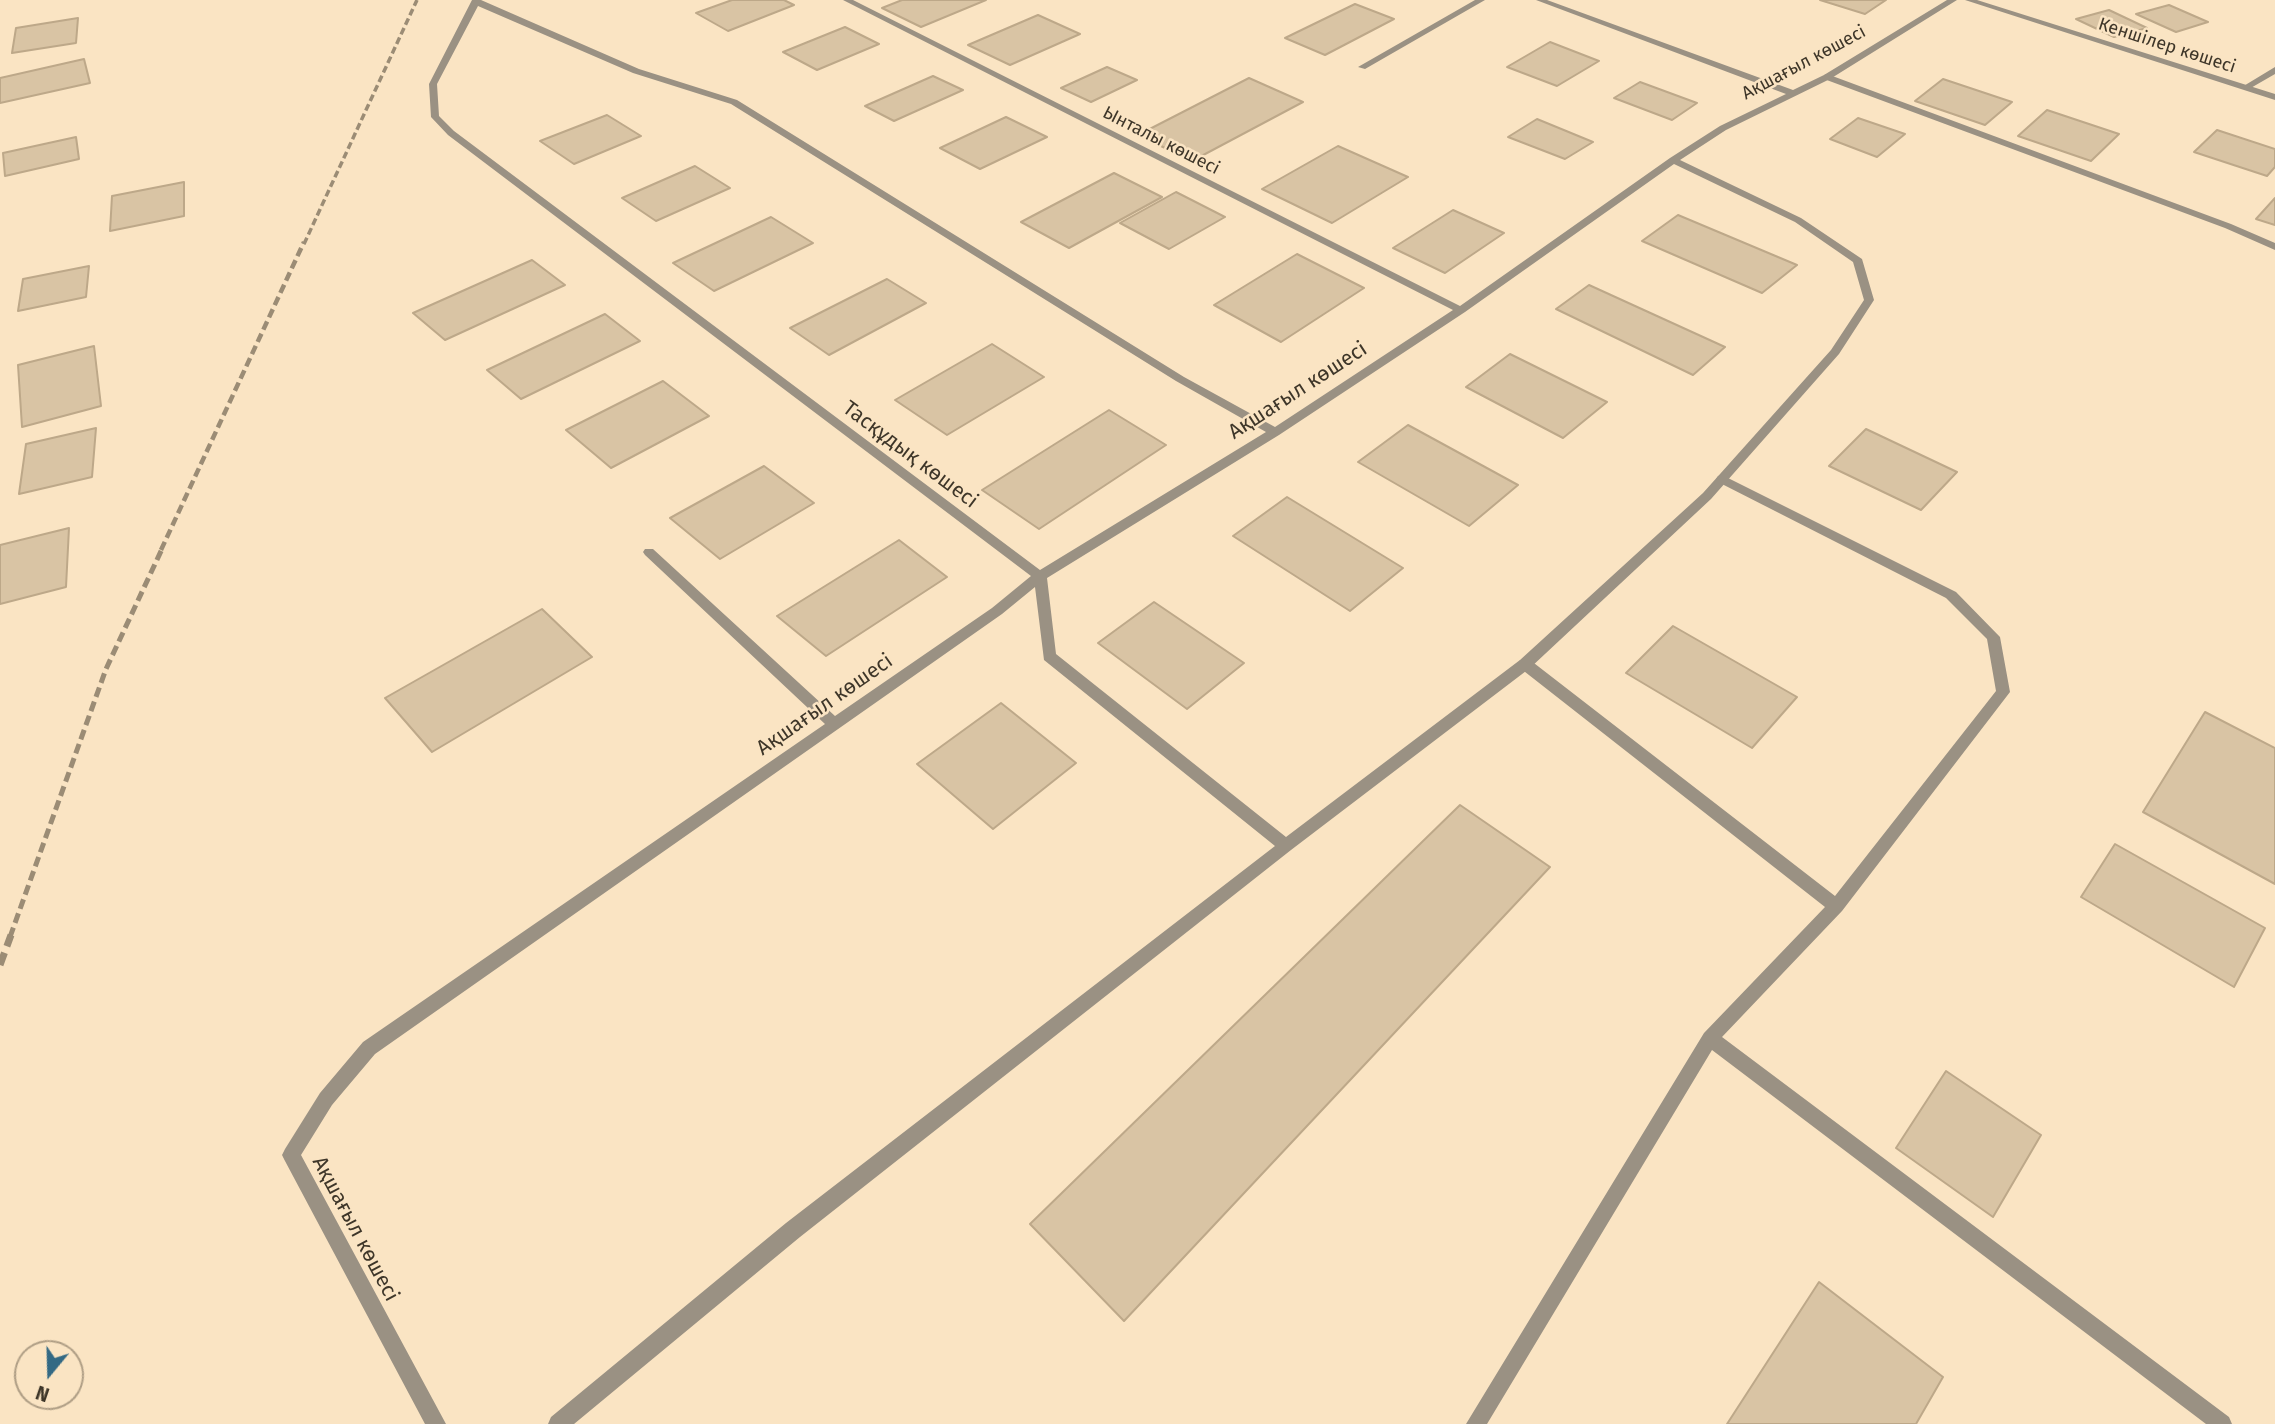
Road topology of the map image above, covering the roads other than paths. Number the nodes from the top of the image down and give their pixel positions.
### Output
1 (847, 0) edge
2 (1481, 0) edge
3 (1540, 0) edge
4 (1952, 0) edge
5 (1969, 0) edge
6 (476, 1) edge
7 (1362, 67) dead end
8 (2275, 70) edge
9 (1827, 77) junction
10 (2246, 87) junction
11 (1793, 93) junction
12 (2275, 97) edge
13 (1673, 160) junction
14 (2275, 247) edge
15 (1461, 310) junction
16 (1275, 432) junction
17 (1722, 479) junction
18 (649, 552) dead end
19 (1040, 576) junction
20 (1525, 664) junction
21 (834, 724) junction
22 (1286, 846) junction
23 (1836, 906) junction
24 (1710, 1038) junction
25 (436, 1424) edge
26 (558, 1424) edge
27 (1476, 1424) edge
28 (2222, 1424) edge

1 - 15 street, Ынталы көшесі
2 - 7 street
3 - 11 street
4 - 9 street, Ақшағыл көшесі
5 - 10 street, Кеншілер көшесі
6 - 16 street
6 - 19 street, Тасқұдық көшесі
8 - 10 street
9 - 11 street, Ақшағыл көшесі
9 - 14 street
10 - 12 street, Кеншілер көшесі
11 - 13 street, Ақшағыл көшесі
13 - 15 street, Ақшағыл көшесі
13 - 17 street
15 - 16 street, Ақшағыл көшесі
16 - 19 street, Ақшағыл көшесі
17 - 20 street
17 - 23 street
18 - 21 street
19 - 21 street, Ақшағыл көшесі
19 - 22 street
20 - 22 street
20 - 23 street
21 - 25 street, Ақшағыл көшесі
22 - 26 street
23 - 24 street
24 - 27 street
24 - 28 street

